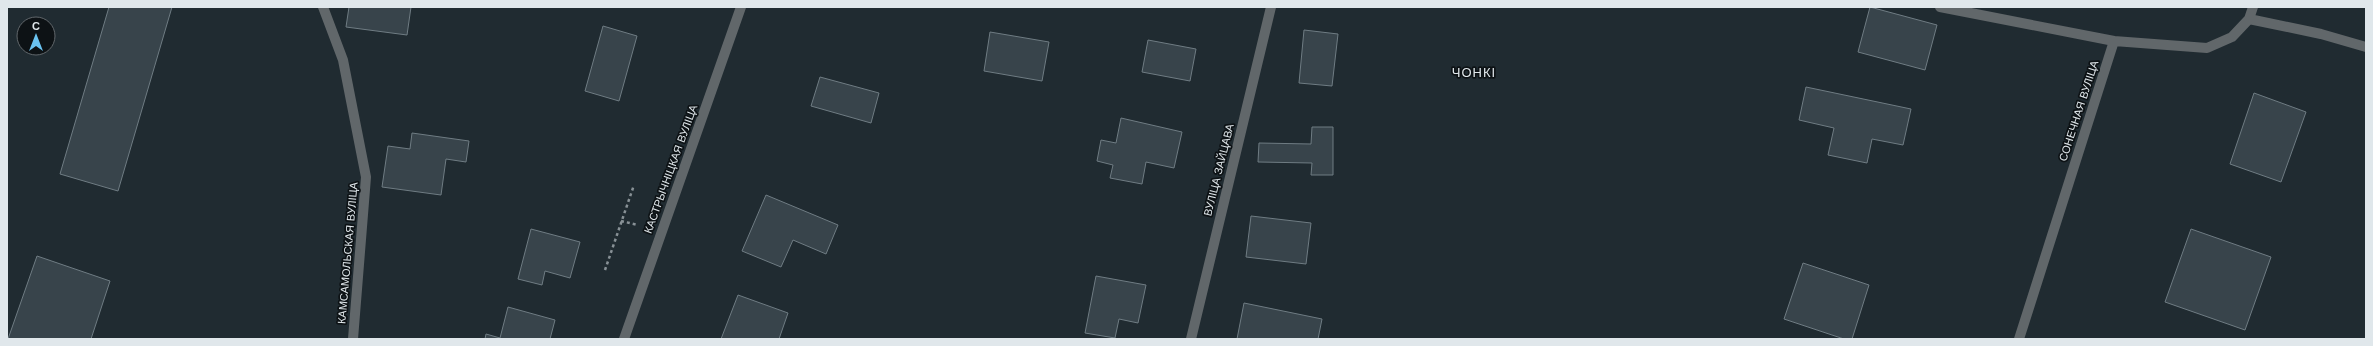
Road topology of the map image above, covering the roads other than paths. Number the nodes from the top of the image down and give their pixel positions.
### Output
1 (323, 7) edge
2 (741, 7) edge
3 (1271, 7) edge
4 (1940, 7) edge
5 (2253, 7) edge
6 (2249, 19) junction
7 (2114, 41) junction
8 (2366, 47) edge
9 (353, 339) edge
10 (624, 339) edge
11 (1190, 339) edge
12 (2019, 339) edge

1 - 9 street, КАМСАМОЛЬСКАЯ ВУЛІЦА
2 - 10 street, КАСТРЫЧНІЦКАЯ ВУЛІЦА
3 - 11 street, ВУЛІЦА ЗАЙЦАВА
4 - 7 street
5 - 6 street
6 - 7 street
6 - 8 street
7 - 12 street, СОНЕЧНАЯ ВУЛІЦА

